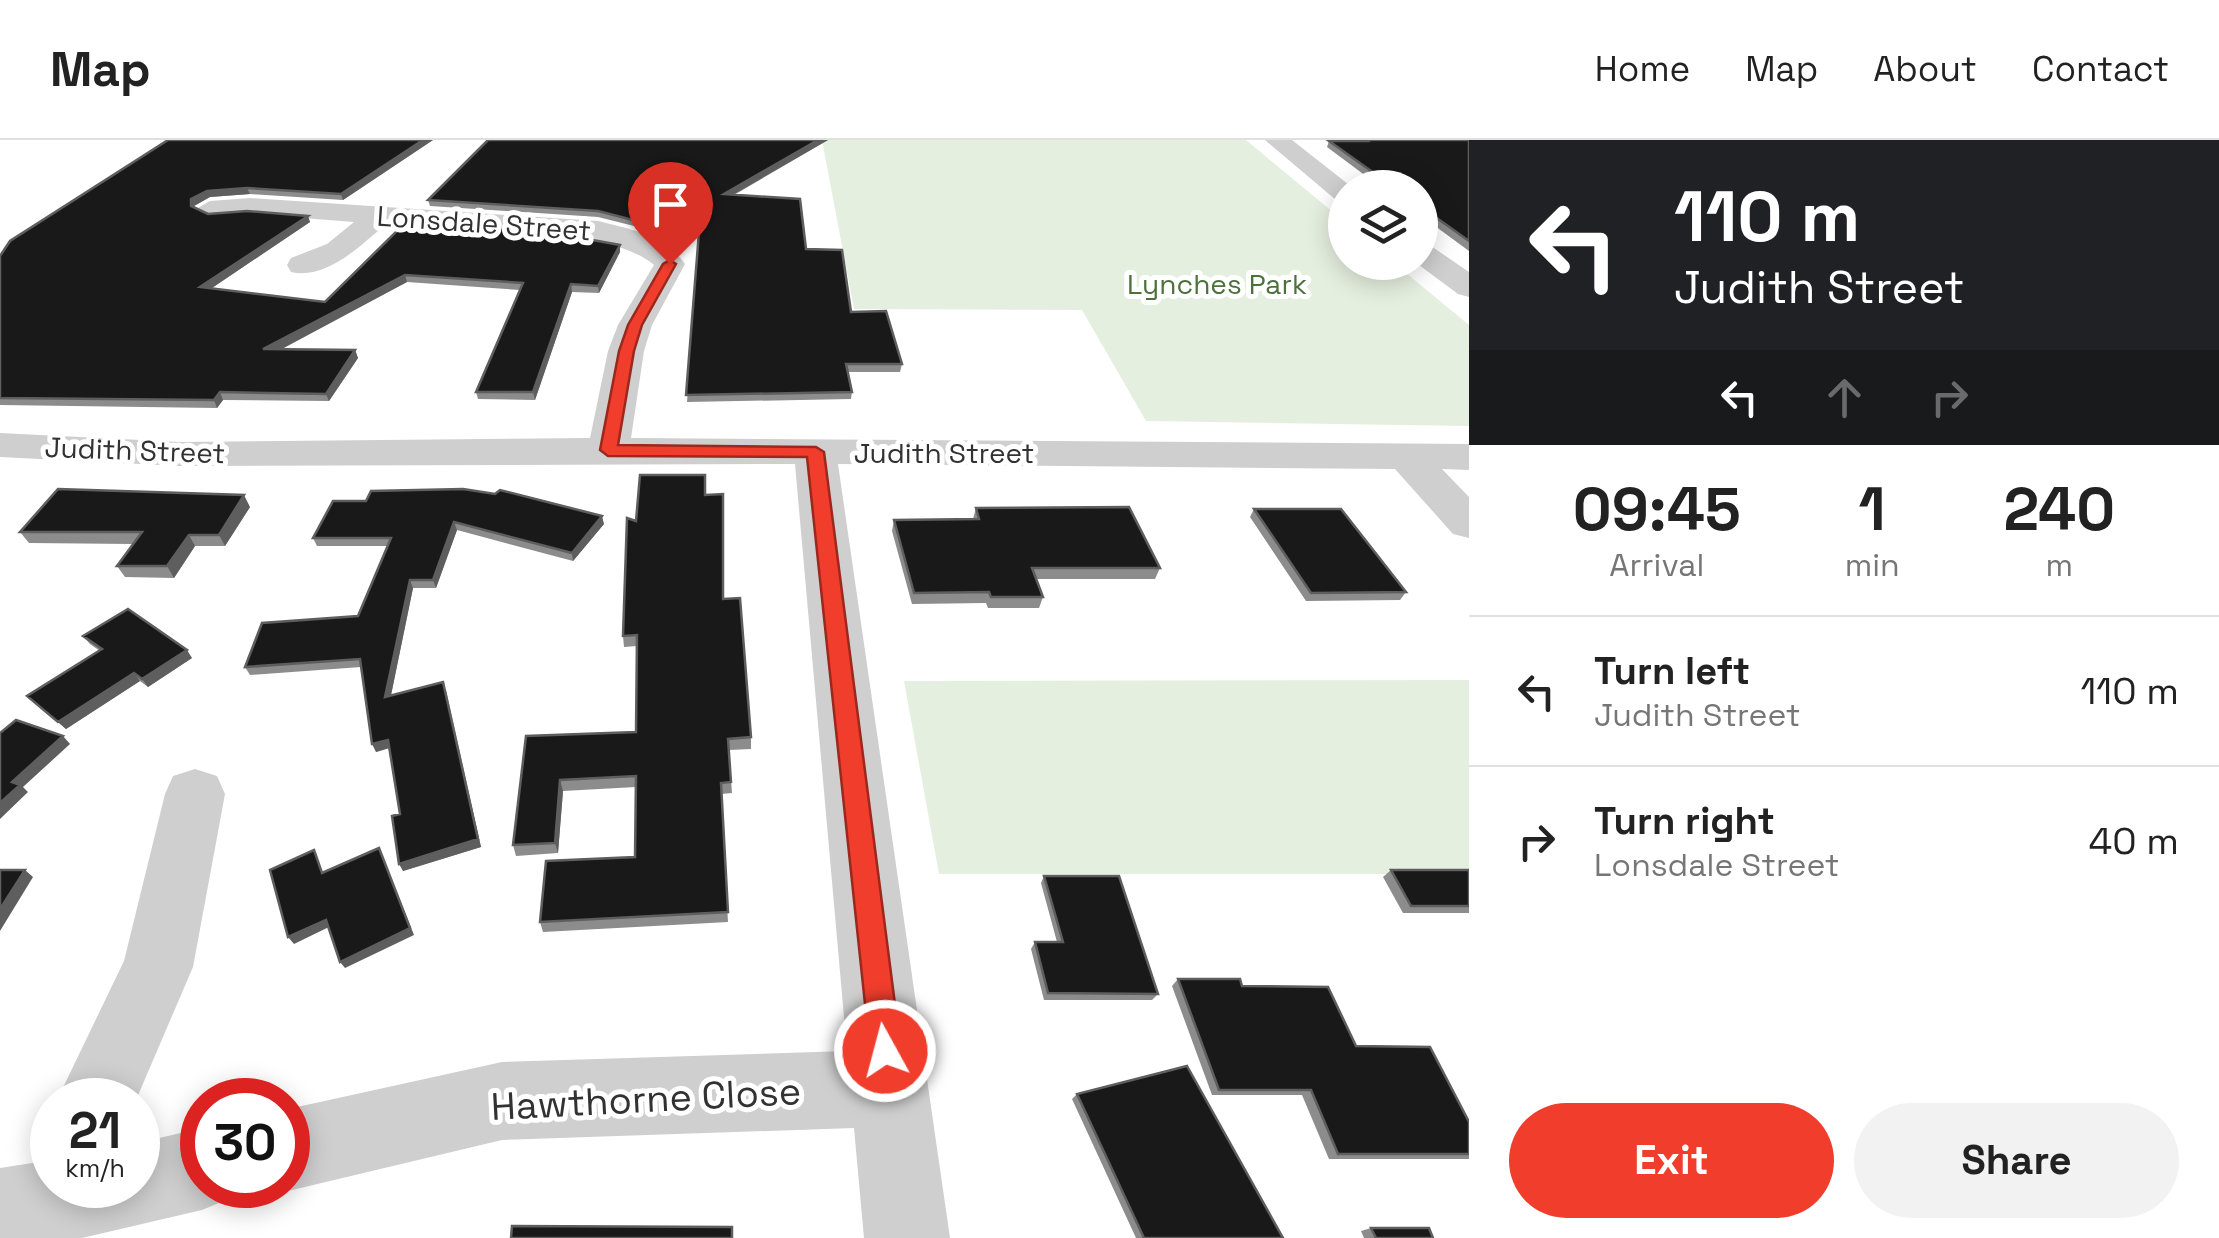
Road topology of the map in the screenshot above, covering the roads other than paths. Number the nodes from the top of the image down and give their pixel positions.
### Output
1 (1277, 140) edge
2 (1328, 180) edge
3 (210, 209) edge
4 (380, 214) junction
5 (1438, 239) edge
6 (1453, 239) edge
7 (302, 264) dead end
8 (1438, 265) edge
9 (1469, 287) edge
10 (0, 445) edge
11 (608, 450) junction
12 (816, 452) junction
13 (1469, 456) edge
14 (1408, 457) junction
15 (1469, 524) edge
16 (195, 794) dead end
17 (106, 1078) edge
18 (890, 1088) junction
19 (310, 1145) edge
20 (907, 1238) edge

1 - 2 street
3 - 4 street, Lonsdale Street
4 - 7 street
4 - 11 street, Lonsdale Street
5 - 6 street
8 - 9 street
10 - 11 street, Judith Street
11 - 12 street, Judith Street
12 - 14 street, Judith Street
12 - 18 street
13 - 14 street, Judith Street
14 - 15 street
16 - 17 street
18 - 19 street, Hawthorne Close
18 - 20 street

